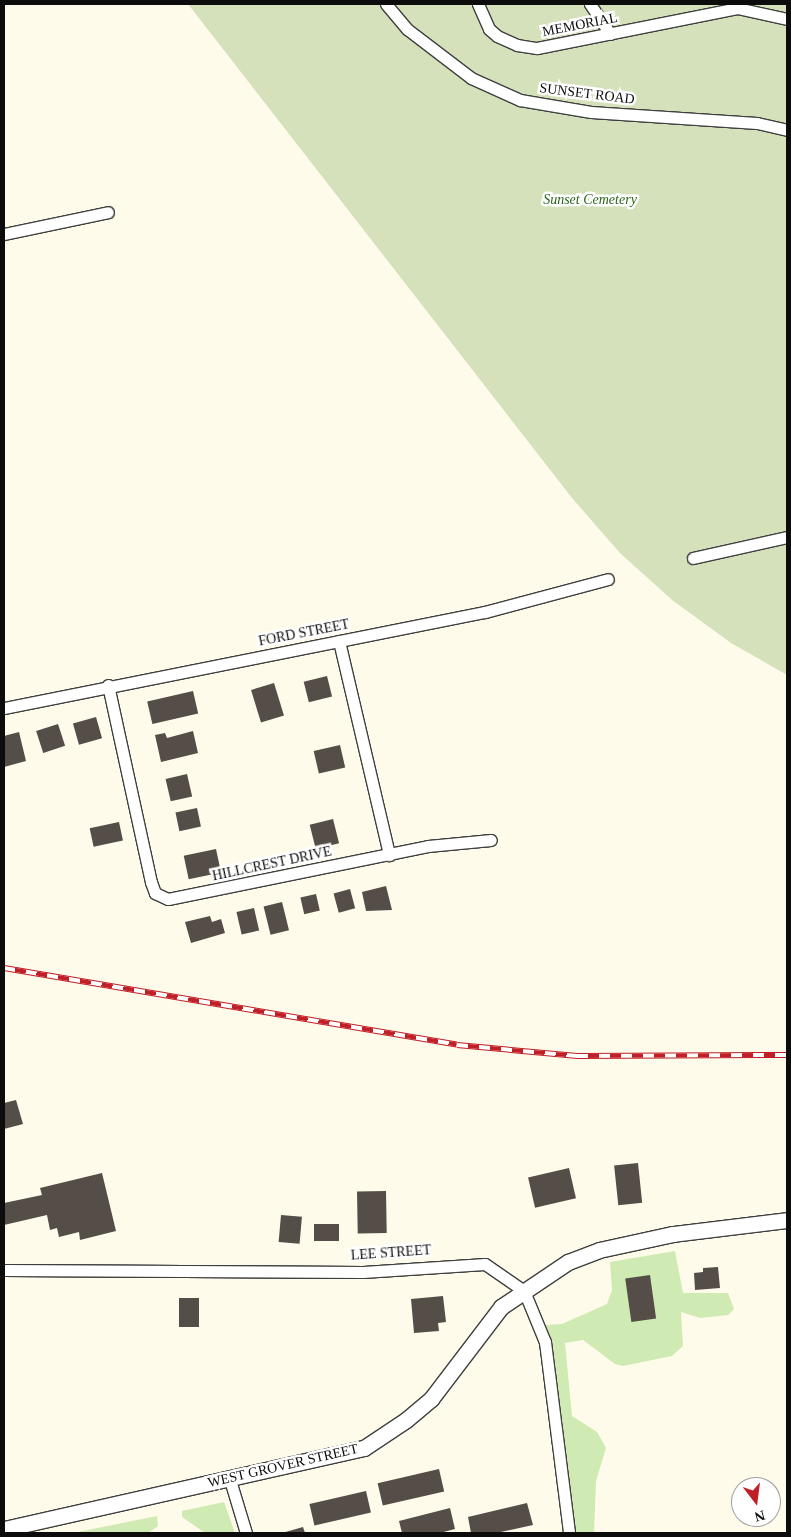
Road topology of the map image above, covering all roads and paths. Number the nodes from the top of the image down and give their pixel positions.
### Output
1 (386, 4) edge
2 (478, 4) edge
3 (590, 4) edge
4 (738, 5) edge
5 (787, 20) edge
6 (610, 34) junction
7 (787, 130) edge
8 (108, 212) dead end
9 (4, 234) edge
10 (787, 537) edge
11 (693, 558) dead end
12 (608, 579) dead end
13 (339, 641) junction
14 (108, 685) junction
15 (4, 708) edge
16 (491, 840) dead end
17 (389, 855) junction
18 (787, 1220) edge
19 (4, 1270) edge
20 (524, 1290) junction
21 (230, 1480) junction
22 (4, 1529) edge
23 (246, 1533) edge
24 (569, 1533) edge

1 - 7 street, SUNSET ROAD
2 - 6 street, MEMORIAL
3 - 6 street
4 - 5 street
4 - 6 street, MEMORIAL
8 - 9 street
10 - 11 street
12 - 13 street, FORD STREET
13 - 14 street, FORD STREET
13 - 17 street
14 - 15 street, FORD STREET
14 - 17 street, HILLCREST DRIVE
16 - 17 street
18 - 20 street, WEST GROVER STREET
19 - 20 street, LEE STREET
20 - 21 street, WEST GROVER STREET
20 - 24 street
21 - 22 street, WEST GROVER STREET
21 - 23 street

